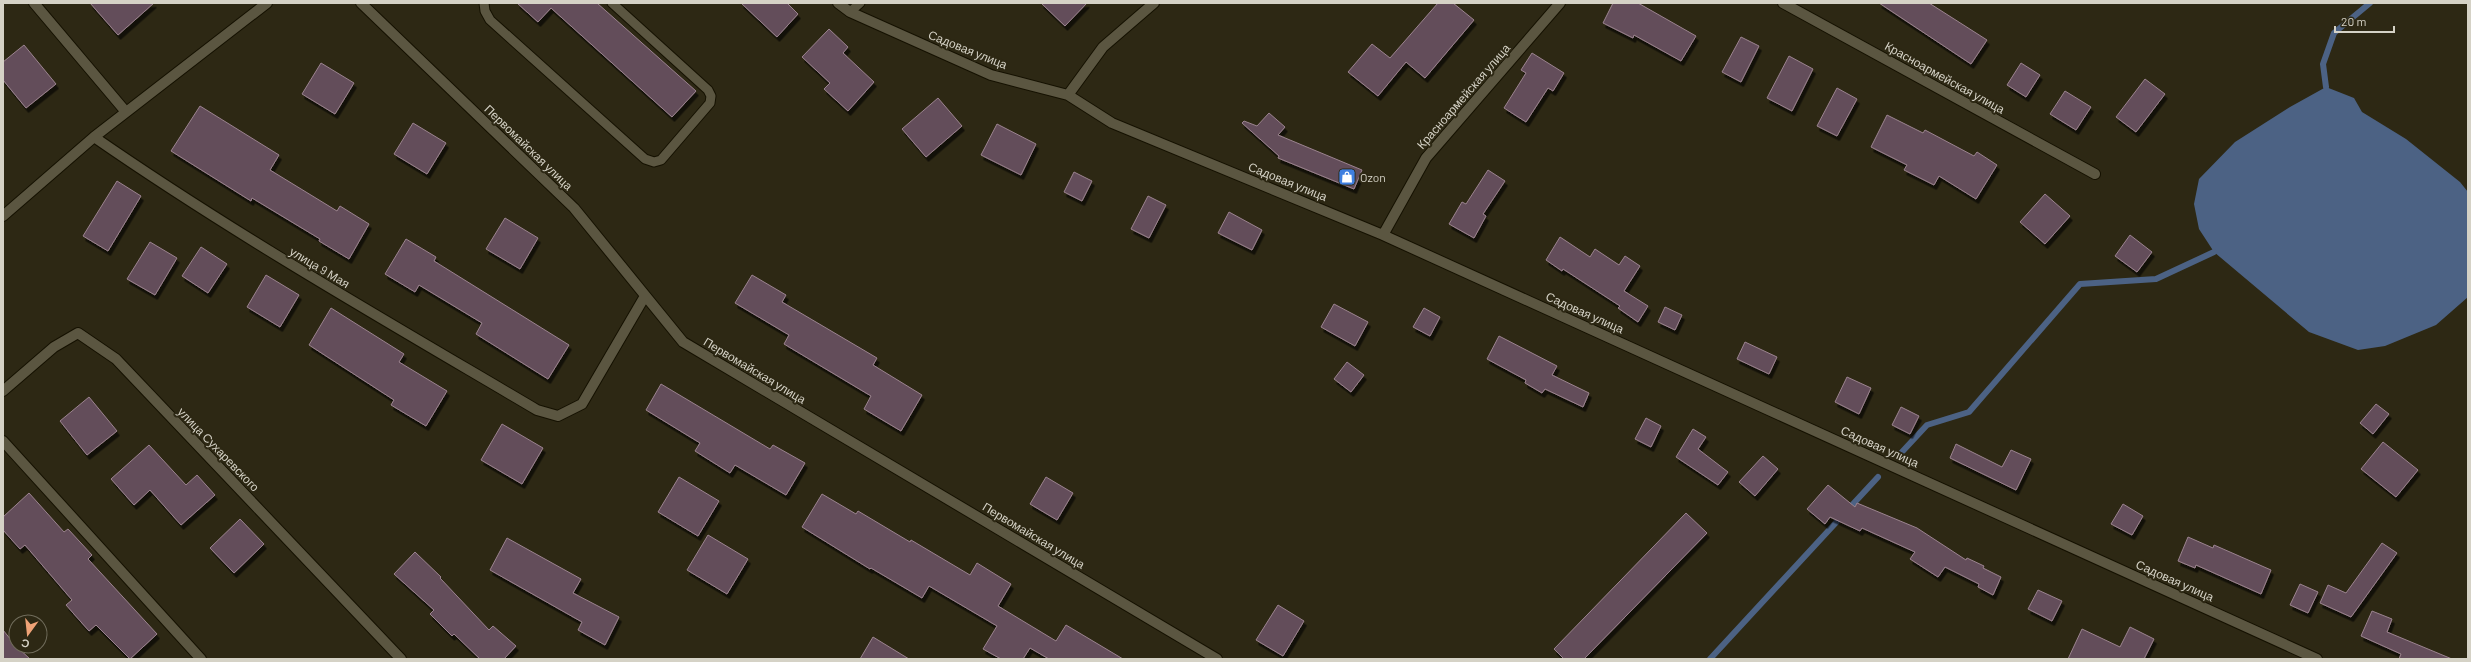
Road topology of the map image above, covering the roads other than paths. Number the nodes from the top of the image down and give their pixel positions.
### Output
1 (34, 3) edge
2 (267, 3) edge
3 (361, 3) edge
4 (484, 3) edge
5 (612, 3) edge
6 (838, 3) edge
7 (860, 3) edge
8 (1154, 3) edge
9 (1560, 3) edge
10 (1783, 3) edge
11 (850, 12) junction
12 (1068, 95) junction
13 (126, 112) junction
14 (94, 137) junction
15 (2095, 174) dead end
16 (3, 216) edge
17 (1384, 235) junction
18 (645, 296) junction
19 (3, 391) edge
20 (3, 441) edge
21 (201, 659) edge
22 (401, 659) edge
23 (1217, 659) edge
24 (2317, 659) edge

1 - 13 street
2 - 13 street
3 - 18 street, Первомайская улица
4 - 5 lane
6 - 11 street, Садовая улица
7 - 11 lane
8 - 12 street
9 - 17 street, Красноармейская улица
10 - 15 street, Красноармейская улица
11 - 12 street, Садовая улица
12 - 17 street, Садовая улица
13 - 14 street
14 - 16 street
14 - 18 street, улица 9 Мая
17 - 24 street, Садовая улица
18 - 23 street, Первомайская улица
19 - 22 street, улица Сухаревского
20 - 21 street

